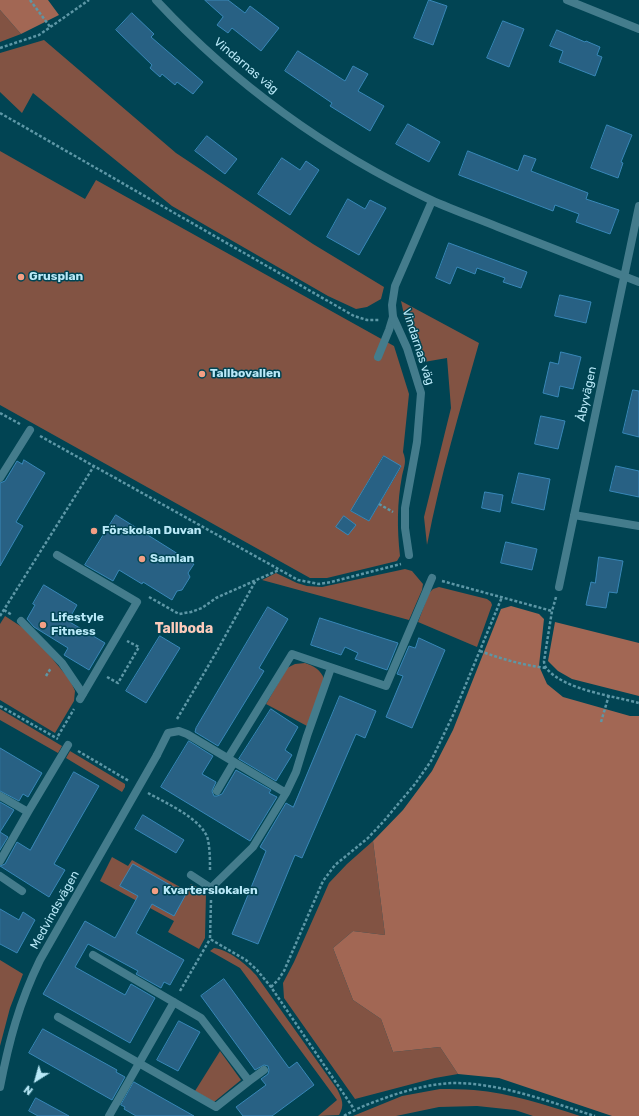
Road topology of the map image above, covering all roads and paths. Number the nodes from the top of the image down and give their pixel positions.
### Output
1 (30, 0) edge
2 (89, 0) edge
3 (156, 0) edge
4 (567, 0) edge
5 (52, 28) junction
6 (639, 29) edge
7 (0, 48) edge
8 (0, 112) edge
9 (432, 201) junction
10 (639, 206) edge
11 (624, 277) junction
12 (639, 282) edge
13 (393, 318) junction
14 (378, 357) dead end
15 (0, 413) edge
16 (30, 430) junction
17 (94, 466) junction
18 (0, 478) edge
19 (574, 515) junction
20 (639, 526) edge
21 (56, 555) dead end
22 (409, 555) joint
23 (280, 570) junction
24 (432, 578) joint
25 (256, 580) junction
26 (558, 587) dead end
27 (502, 597) junction
28 (137, 602) junction
29 (0, 616) edge
30 (21, 621) dead end
31 (118, 635) junction
32 (480, 651) junction
33 (331, 668) junction
34 (546, 668) junction
35 (96, 671) junction
36 (608, 695) junction
37 (81, 697) junction
38 (639, 703) edge
39 (601, 722) dead end
40 (168, 733) junction
41 (57, 738) dead end
42 (68, 745) dead end
43 (231, 760) junction
44 (217, 791) dead end
45 (286, 793) junction
46 (0, 796) edge
47 (28, 812) junction
48 (0, 861) edge
49 (191, 875) dead end
50 (0, 876) edge
51 (22, 891) dead end
52 (210, 939) dead end
53 (93, 955) dead end
54 (271, 987) dead end
55 (174, 1002) junction
56 (58, 1017) dead end
57 (140, 1063) junction
58 (264, 1070) dead end
59 (249, 1081) junction
60 (0, 1087) edge
61 (109, 1116) edge
62 (344, 1116) edge
63 (595, 1116) edge

1 - 5 path
2 - 5 path
3 - 9 street, Vindarnas väg
4 - 6 street
5 - 7 path
8 - 13 path
9 - 11 street, Vindarnas väg
9 - 13 street, Vindarnas väg
10 - 11 street, Åbyvägen
11 - 12 street, Vindarnas väg
11 - 19 street, Åbyvägen
13 - 14 street
13 - 22 street, Vindarnas väg
15 - 16 path
16 - 17 path
16 - 18 street
17 - 23 path
17 - 29 path
19 - 20 street
19 - 26 street, Åbyvägen
21 - 28 street
22 - 23 path
23 - 25 path
24 - 27 path
24 - 33 street
25 - 28 path
25 - 40 path
27 - 32 path
27 - 34 path
28 - 31 street
30 - 37 street
31 - 35 street
31 - 35 path
32 - 34 path
32 - 54 path
33 - 43 street
33 - 45 street
34 - 36 path
35 - 37 street
36 - 38 path
36 - 39 path
37 - 41 path
40 - 43 street
40 - 60 street, Medvindsvägen
42 - 47 street
43 - 44 street
43 - 45 street
45 - 49 street
46 - 47 street
47 - 48 street
50 - 51 street
52 - 55 path
53 - 55 street
55 - 57 street
55 - 59 street
56 - 57 street
57 - 59 street
57 - 61 street
58 - 59 street
62 - 63 path

